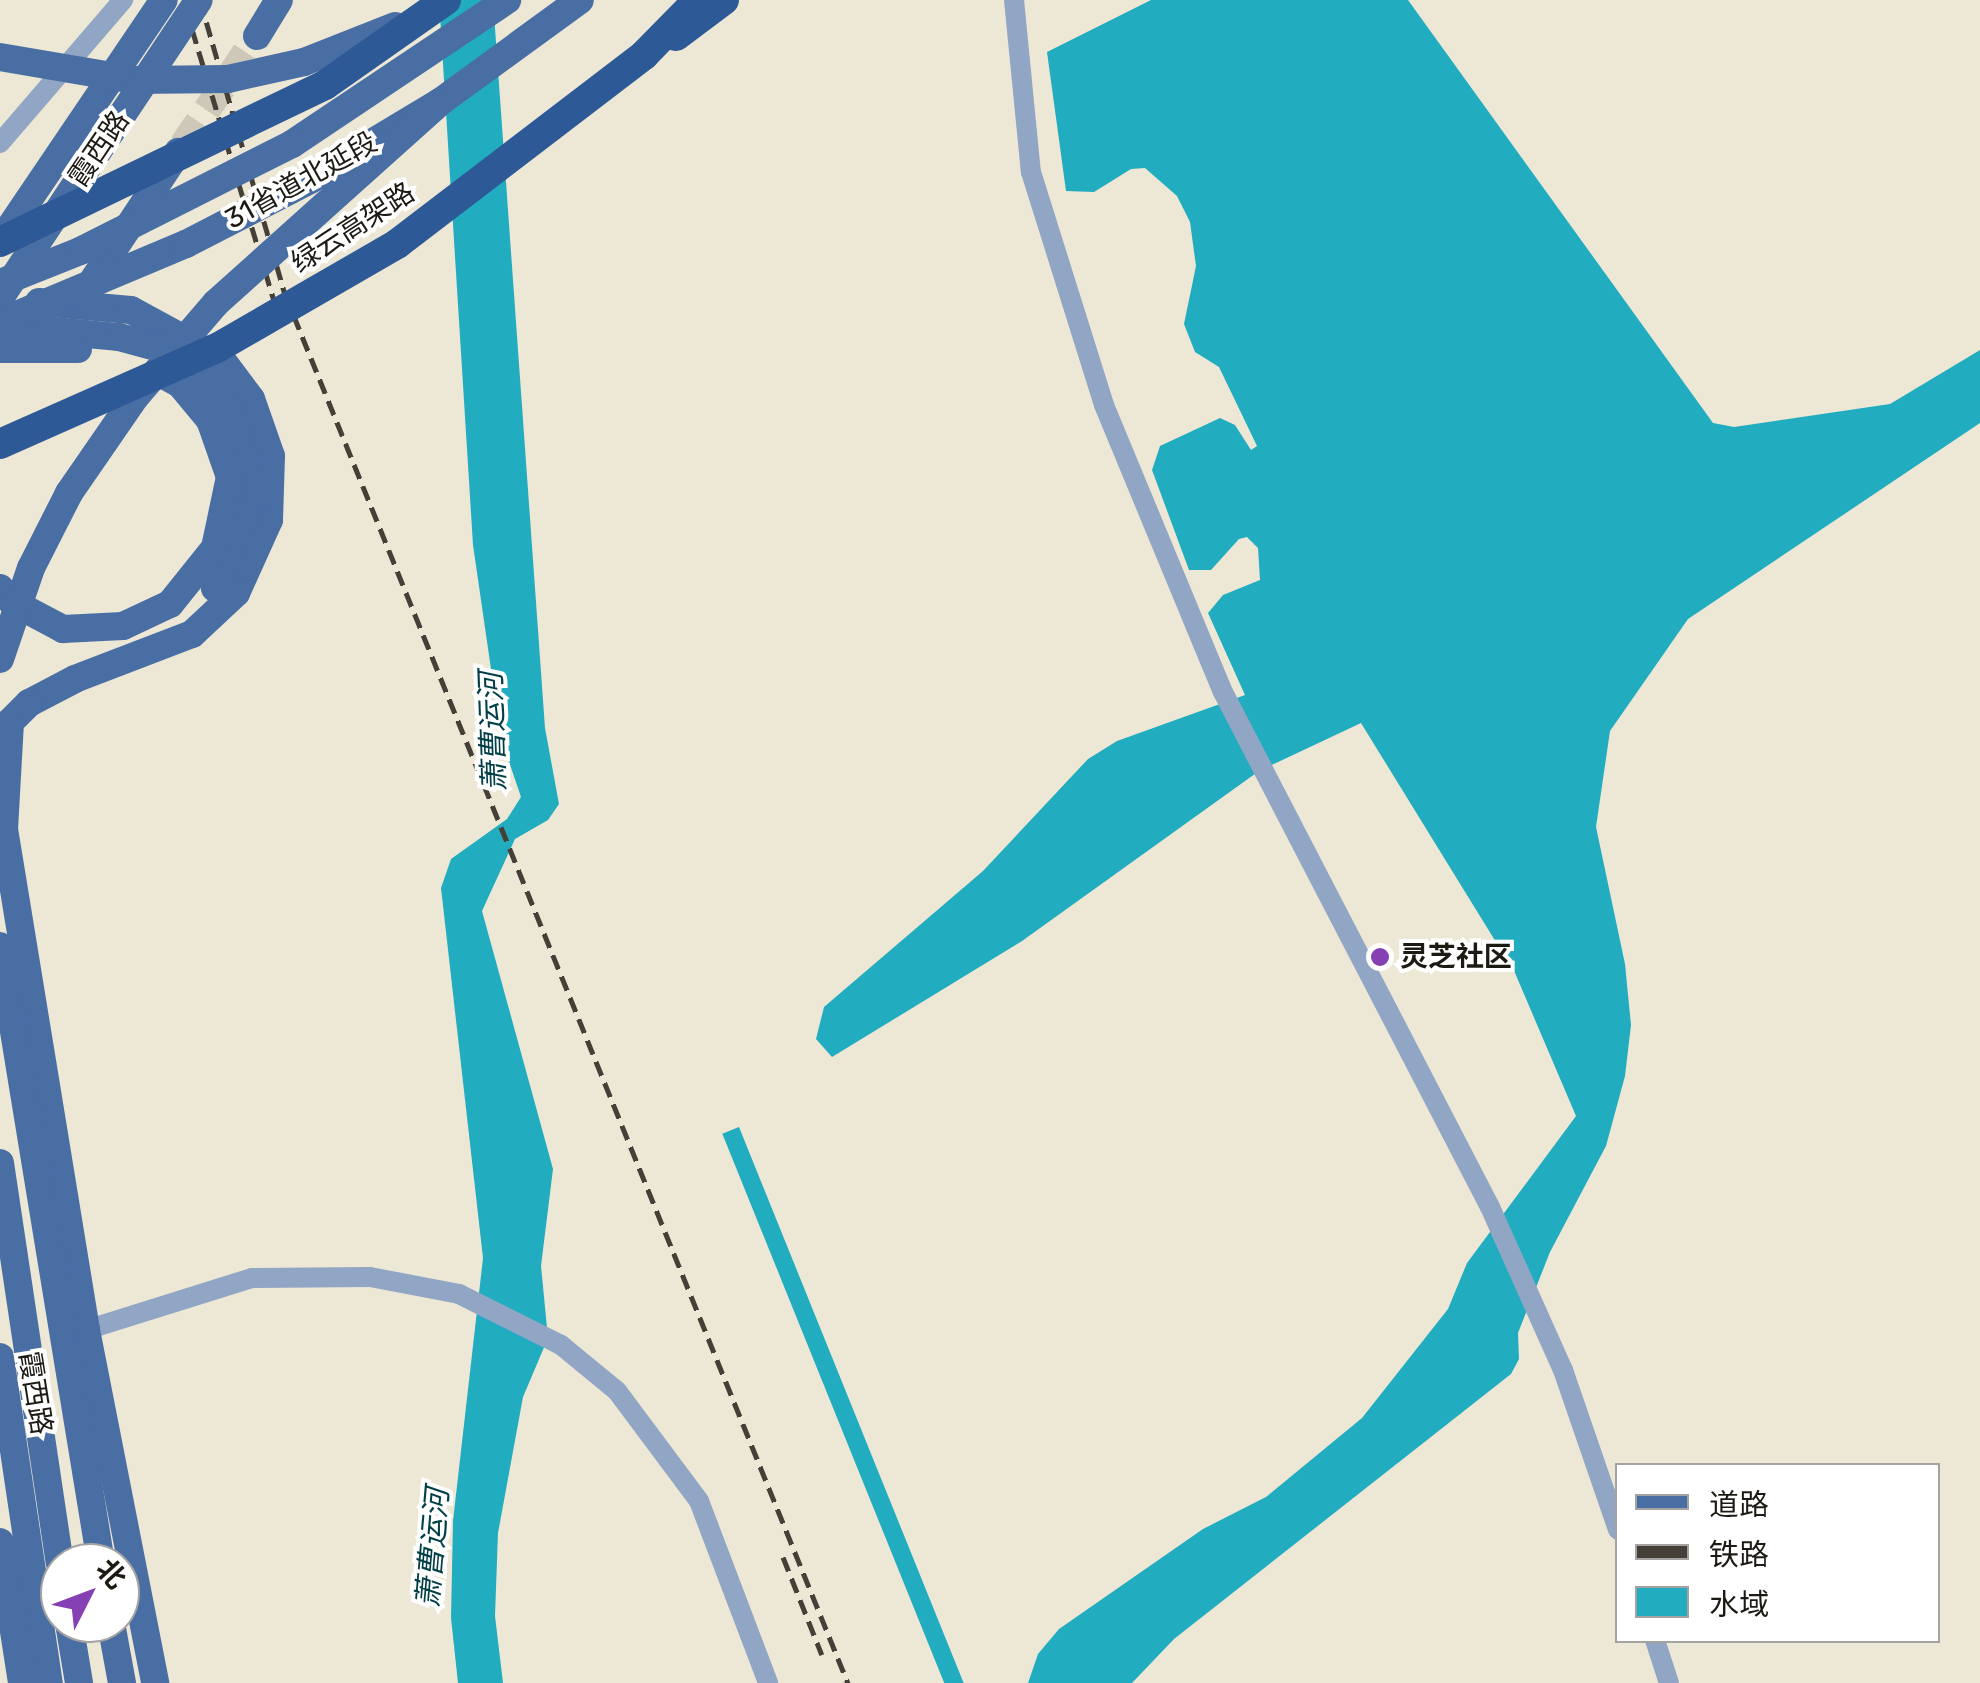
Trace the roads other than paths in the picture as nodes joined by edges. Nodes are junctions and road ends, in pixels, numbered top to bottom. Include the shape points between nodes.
1 (123, 0) edge
2 (200, 0) edge
3 (279, 0) edge
4 (434, 0) edge
5 (446, 0) edge
6 (507, 0) edge
7 (580, 0) edge
8 (698, 0) edge
9 (724, 0) edge
10 (1014, 0) edge
11 (159, 6) edge
12 (257, 36) tunnel mouth
13 (0, 57) edge
14 (440, 102) junction
15 (0, 144) edge
16 (184, 145) tunnel mouth
17 (0, 210) edge
18 (0, 242) edge
19 (397, 244) junction
20 (0, 283) edge
21 (0, 299) edge
22 (77, 305) junction
23 (0, 324) edge
24 (0, 348) edge
25 (0, 444) edge
26 (0, 588) edge
27 (0, 660) edge
28 (0, 715) edge
29 (0, 946) edge
30 (0, 1163) edge
31 (86, 1330) junction
32 (0, 1357) edge
33 (1615, 1522) edge
34 (0, 1542) edge
35 (57, 1543) edge
36 (98, 1543) edge
37 (73, 1643) edge
38 (115, 1643) edge
39 (1656, 1643) edge
40 (22, 1683) edge
41 (50, 1683) edge
42 (79, 1683) edge
43 (122, 1683) edge
44 (154, 1683) edge
45 (768, 1683) edge
46 (1670, 1683) edge

1 - 15 street
2 - 21 main road, 霞西路, bridge
3 - 12 main road
4 - 13 main road, bridge via 384,33 228,80 134,80
5 - 18 highway, bridge via 324,85
6 - 20 main road, bridge via 292,144 80,251
7 - 14 main road, 31省道北延段
8 - 19 highway, 绿云高架路, bridge via 644,55
9 - 19 highway, bridge
10 - 33 street via 1031,172 1104,405 1223,692 1490,1207 1538,1313
11 - 17 main road via 79,90
11 - 18 main road, 霞西路, bridge
14 - 23 main road, 31省道北延段, bridge via 186,244
14 - 27 main road, bridge via 216,303 136,396 69,493 31,568
16 - 22 main road
19 - 25 highway, 绿云高架路, bridge via 217,348
21 - 22 main road
22 - 31 main road via 131,310 221,359 251,399 270,456 268,520 236,592 192,634 29,702 10,722 4,829
23 - 28 main road via 160,348 228,410 246,460 245,514 224,578 184,623 151,644 68,667 20,690
24 - 26 main road via 95,350 141,362 180,384 210,420 230,477 215,548 170,604 123,626 63,629 12,602
29 - 36 main road
30 - 35 main road, 霞西路
31 - 44 main road
31 - 45 street via 252,1278 370,1277 458,1294 561,1345 617,1392 699,1501
32 - 41 main road, 霞西路
34 - 40 main road
37 - 42 main road
38 - 43 main road
39 - 46 street

